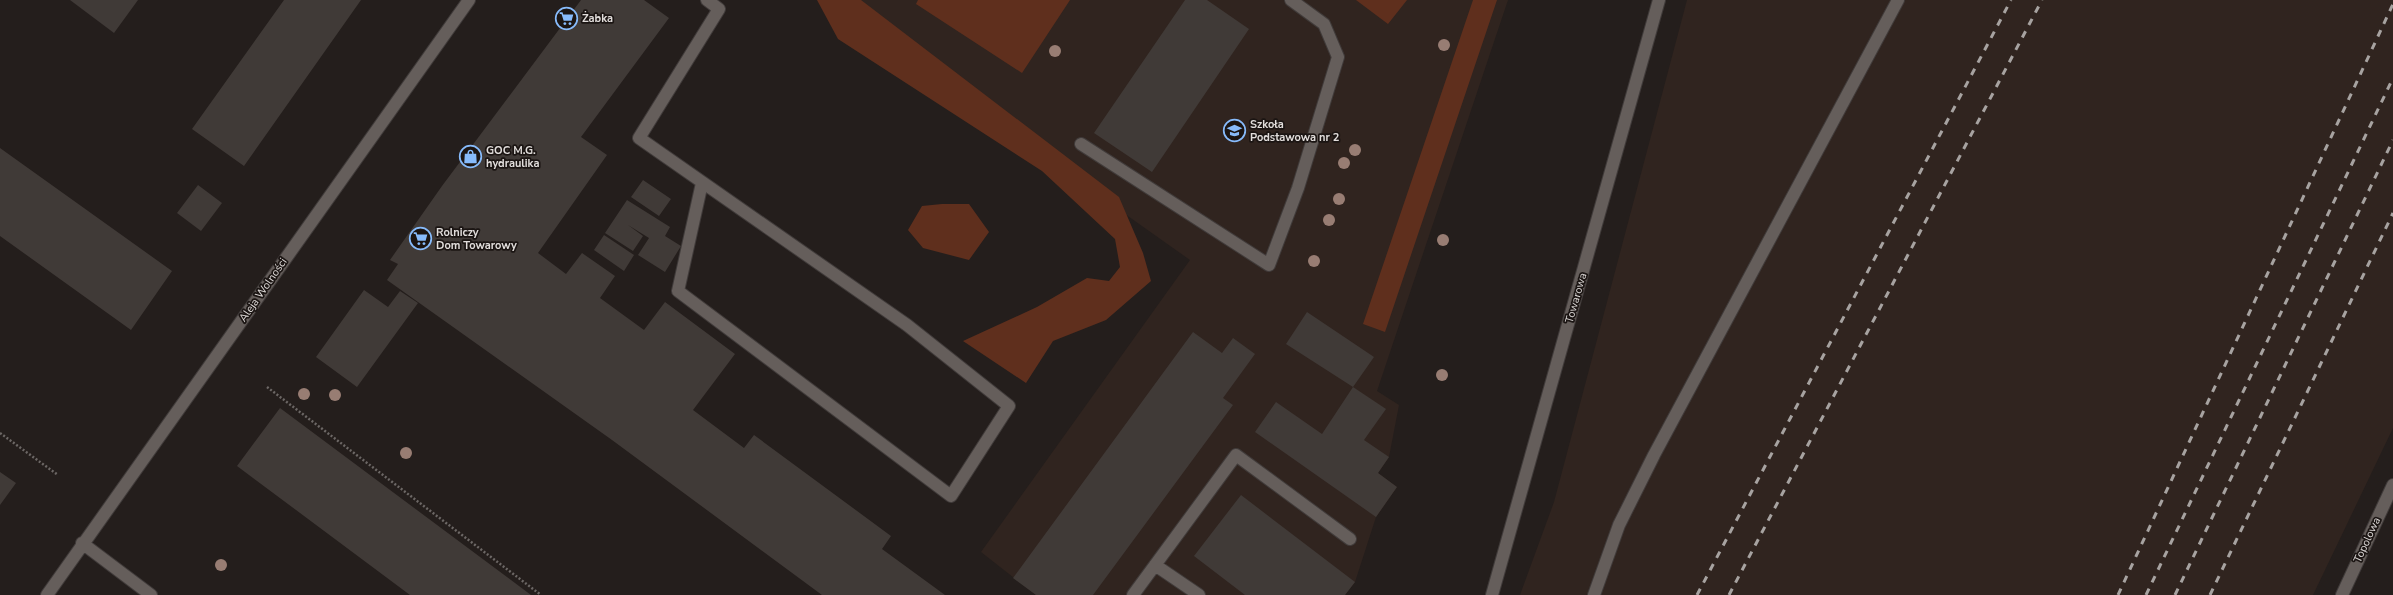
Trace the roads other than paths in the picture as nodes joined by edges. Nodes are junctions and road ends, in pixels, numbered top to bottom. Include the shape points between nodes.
1 (469, 0) edge
2 (707, 0) edge
3 (1291, 0) edge
4 (1659, 0) edge
5 (1898, 0) edge
6 (1081, 144) dead end
7 (702, 183) junction
8 (2393, 485) edge
9 (1350, 539) dead end
10 (82, 544) junction
11 (1155, 565) junction
12 (56, 580) junction
13 (41, 595) edge
14 (47, 595) edge
15 (151, 595) edge
16 (1133, 595) edge
17 (1199, 595) edge
18 (1492, 595) edge
19 (1594, 595) edge
20 (2342, 595) edge

1 - 10 street, Aleja Wolności
2 - 7 street via 719,9 638,138
3 - 6 street via 1324,24 1338,57 1298,188 1269,265
4 - 18 street, Towarowa
5 - 19 street via 1654,455 1619,525
7 - 7 street via 678,291 951,496 1009,406 907,325
8 - 20 street, Topolowa
9 - 11 street via 1236,456
10 - 12 street, Aleja Wolności
10 - 15 street
11 - 16 street
11 - 17 street
12 - 13 street, Aleja Wolności
12 - 14 street, Aleja Wolności

